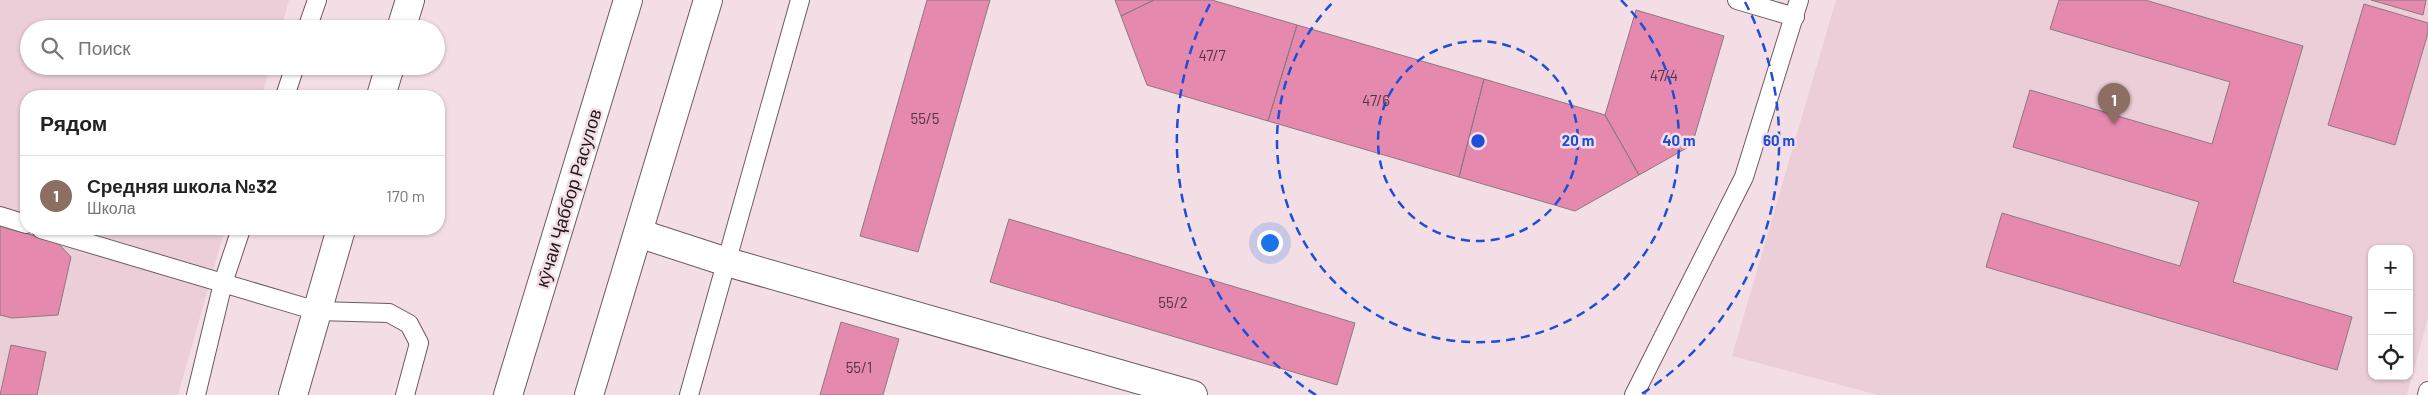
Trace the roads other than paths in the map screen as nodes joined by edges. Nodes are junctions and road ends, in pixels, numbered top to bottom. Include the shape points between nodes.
1 (317, 0) edge
2 (410, 0) edge
3 (628, 0) edge
4 (708, 0) edge
5 (800, 0) edge
6 (1737, 0) edge
7 (1797, 8) edge
8 (310, 20) edge
9 (404, 20) edge
10 (292, 75) edge
11 (387, 75) edge
12 (287, 90) edge
13 (383, 90) edge
14 (0, 216) edge
15 (20, 222) edge
16 (638, 233) junction
17 (61, 235) edge
18 (239, 235) edge
19 (339, 235) edge
20 (727, 262) junction
21 (223, 283) junction
22 (317, 311) junction
23 (2428, 391) edge
24 (196, 395) edge
25 (293, 395) edge
26 (405, 395) edge
27 (508, 395) edge
28 (589, 395) edge
29 (689, 395) edge
30 (1193, 395) edge
31 (1634, 395) edge
32 (2427, 395) edge

1 - 8 lane
2 - 9 street
3 - 27 street, кӯчаи Ҷаббор Расулов
4 - 16 street
5 - 20 lane
6 - 7 lane
7 - 31 lane via 1744,177
10 - 12 lane
11 - 13 street
14 - 15 lane
16 - 20 street
16 - 28 street
17 - 21 lane
18 - 21 lane
19 - 22 street
20 - 29 lane
20 - 30 street
21 - 22 lane
21 - 24 lane
22 - 25 street
22 - 26 lane via 389,313 409,324 419,343
23 - 32 lane

